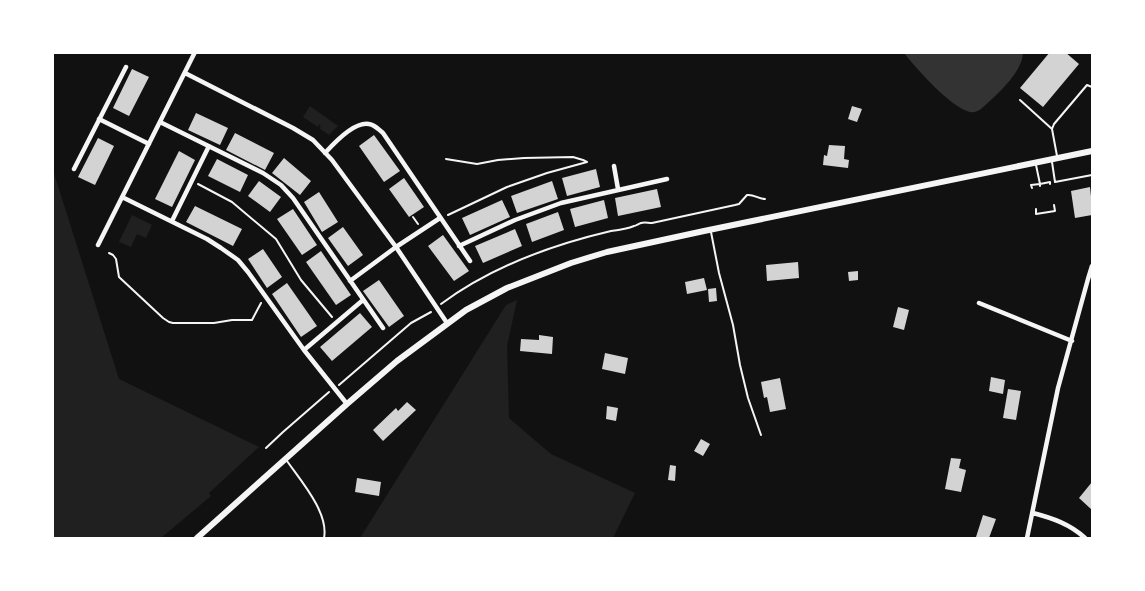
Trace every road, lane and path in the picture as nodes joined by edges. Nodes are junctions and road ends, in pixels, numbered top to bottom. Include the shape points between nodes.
1 (195, 52) edge
2 (126, 67) dead end
3 (185, 72) junction
4 (1092, 88) edge
5 (1020, 100) dead end
6 (100, 119) junction
7 (160, 122) junction
8 (1052, 129) junction
9 (149, 144) junction
10 (209, 146) junction
11 (1092, 151) edge
12 (325, 153) junction
13 (446, 158) dead end
14 (1055, 159) junction
15 (1035, 163) junction
16 (614, 166) dead end
17 (74, 169) dead end
18 (1092, 175) edge
19 (667, 179) dead end
20 (1055, 182) junction
21 (197, 183) dead end
22 (1040, 185) junction
23 (1032, 188) dead end
24 (618, 189) junction
25 (122, 197) junction
26 (764, 200) dead end
27 (1054, 205) dead end
28 (1044, 207) dead end
29 (1036, 209) dead end
30 (1045, 212) junction
31 (448, 215) dead end
32 (440, 218) junction
33 (172, 222) junction
34 (710, 230) junction
35 (98, 245) dead end
36 (459, 246) junction
37 (396, 247) junction
38 (109, 253) dead end
39 (470, 261) dead end
40 (1092, 266) edge
41 (350, 280) junction
42 (363, 300) junction
43 (978, 303) dead end
44 (261, 304) dead end
45 (442, 304) dead end
46 (430, 313) dead end
47 (334, 319) dead end
48 (447, 323) junction
49 (383, 328) dead end
50 (1072, 340) junction
51 (304, 350) junction
52 (334, 389) junction
53 (347, 404) junction
54 (761, 435) dead end
55 (266, 448) dead end
56 (285, 460) junction
57 (1033, 512) junction
58 (197, 538) edge
59 (324, 538) edge
60 (1028, 538) edge
61 (1085, 538) edge

1 - 3 street
2 - 6 street
3 - 7 street
3 - 12 street via 293,128 313,140
4 - 8 lane via 1087,85
5 - 8 lane
6 - 9 street
6 - 17 street
7 - 9 street
7 - 10 street
8 - 14 lane
9 - 25 street
10 - 33 street
10 - 41 street via 281,185
11 - 14 main road
12 - 32 street via 360,124 375,126
12 - 37 street
13 - 31 path via 477,164 564,157 587,162 507,187
14 - 15 main road
14 - 20 lane
15 - 22 lane
15 - 34 main road
16 - 24 street
18 - 20 lane
19 - 24 street
20 - 22 lane
21 - 47 path via 232,202 276,239 301,280
22 - 23 lane
24 - 36 street via 524,216
25 - 33 street
25 - 35 street
26 - 45 path via 747,195 739,204 641,223 532,254 483,278
27 - 30 lane via 1055,211
28 - 30 lane
29 - 30 lane via 1036,214
32 - 36 street
32 - 37 street
33 - 51 street via 207,239 238,260
34 - 48 main road via 571,263 507,288
34 - 54 lane via 748,398
36 - 39 street
37 - 41 street
37 - 48 street
38 - 44 path via 116,258 119,277 169,322 207,324 252,320
40 - 50 street
41 - 42 street
42 - 49 street
42 - 51 street
43 - 50 street
46 - 52 path via 411,323
48 - 53 main road
50 - 57 street via 1058,388
51 - 52 street
52 - 53 street
52 - 55 path
53 - 56 main road
56 - 58 main road
56 - 59 lane via 311,493 323,522
57 - 60 street
57 - 61 street via 1078,531

